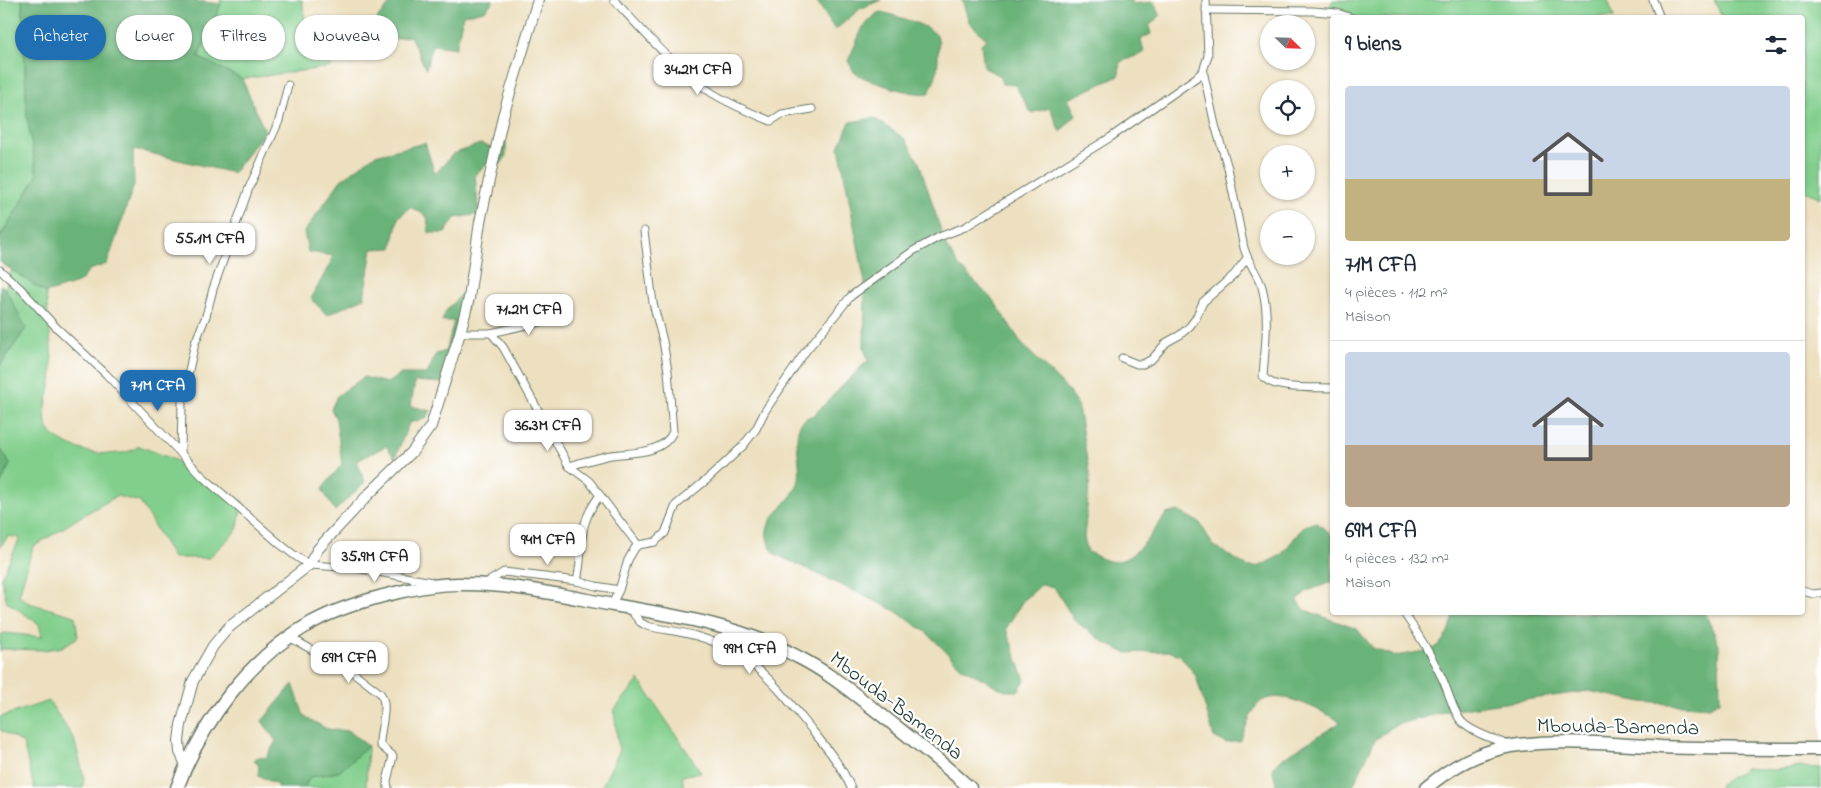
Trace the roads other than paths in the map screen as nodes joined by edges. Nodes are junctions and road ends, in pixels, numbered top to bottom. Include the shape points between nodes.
1 (538, 0) edge
2 (614, 0) edge
3 (1206, 0) edge
4 (1653, 0) edge
5 (1206, 10) junction
6 (1343, 15) edge
7 (1659, 15) edge
8 (1202, 71) junction
9 (288, 85) dead end
10 (812, 109) dead end
11 (644, 231) dead end
12 (1247, 258) junction
13 (0, 270) edge
14 (562, 316) dead end
15 (460, 333) junction
16 (491, 333) junction
17 (1122, 358) dead end
18 (1330, 388) edge
19 (181, 454) junction
20 (569, 466) junction
21 (600, 495) junction
22 (638, 545) junction
23 (309, 565) junction
24 (577, 581) junction
25 (443, 584) junction
26 (484, 585) junction
27 (619, 590) junction
28 (1805, 592) edge
29 (1821, 593) edge
30 (612, 604) junction
31 (628, 607) junction
32 (1404, 615) edge
33 (289, 637) junction
34 (1512, 746) junction
35 (1821, 750) edge
36 (186, 765) junction
37 (177, 788) edge
38 (388, 788) edge
39 (851, 788) edge
40 (970, 788) edge
41 (1426, 788) edge

1 - 15 street via 503,116
2 - 10 street via 694,80 713,94 771,121 782,114
3 - 5 street
4 - 7 street
5 - 6 street via 1313,11
5 - 8 street via 1208,56
8 - 12 street via 1228,168
8 - 22 street via 1111,138 965,227 913,251 851,296 805,352 743,446 676,505 665,533 655,542
9 - 19 street via 279,121 249,188 195,343 182,402
11 - 20 street via 653,304 668,371 673,432 671,437 653,449
12 - 17 street via 1234,275 1203,302 1190,326 1167,342 1152,358 1143,364
12 - 18 street via 1262,287 1267,318 1264,379 1299,389
13 - 19 street via 106,374
14 - 16 street
15 - 16 street
15 - 23 street via 435,414 423,438 318,549
16 - 20 street via 503,347
19 - 23 street via 230,501
20 - 21 street via 589,481
21 - 22 street
21 - 24 street via 583,525
22 - 27 street via 628,560
23 - 25 street via 357,568
23 - 36 street via 228,628 202,664 193,681 181,725 180,752
24 - 26 street via 504,572
24 - 27 street
25 - 26 highway, Mbouda-Bamenda
25 - 33 highway, Mbouda-Bamenda via 381,596 335,611
26 - 30 highway, Mbouda-Bamenda via 535,590
27 - 30 street
28 - 29 street
30 - 31 highway, Mbouda-Bamenda
31 - 39 street via 647,626 714,642 753,663 776,684 825,746
31 - 40 highway, Mbouda-Bamenda via 725,627 798,657 837,680
32 - 34 street via 1420,636 1463,723
33 - 36 highway, Mbouda-Bamenda via 268,654 227,698 212,717
33 - 38 street via 354,673 384,697 380,745 393,756
34 - 35 highway, Mbouda-Bamenda via 1567,743
34 - 41 highway, Mbouda-Bamenda via 1492,750 1454,767
36 - 37 highway, Mbouda-Bamenda

